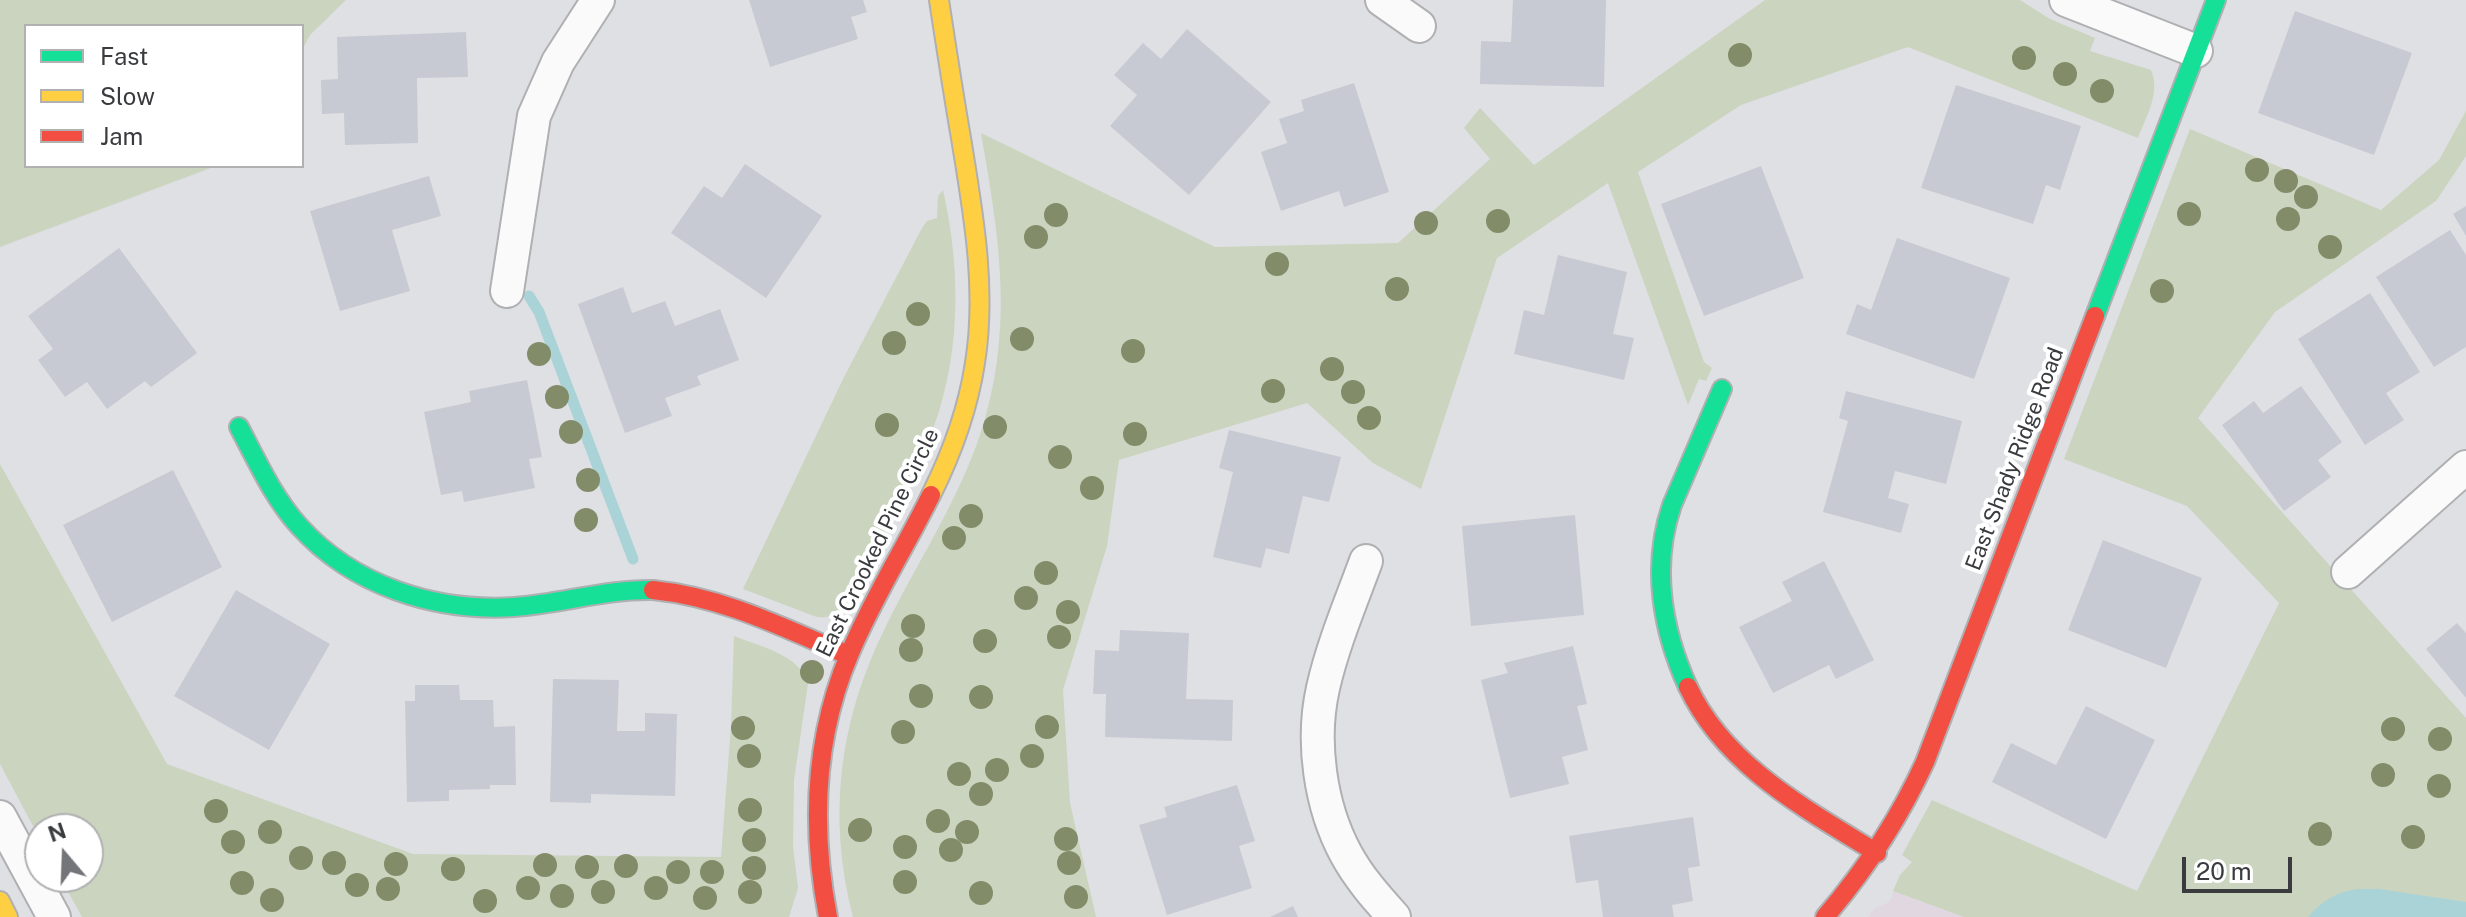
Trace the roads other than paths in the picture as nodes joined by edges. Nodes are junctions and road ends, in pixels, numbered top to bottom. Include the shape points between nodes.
1 (598, 0) edge
2 (939, 0) edge
3 (1382, 0) edge
4 (2066, 0) edge
5 (2216, 0) edge
6 (1419, 26) dead end
7 (2196, 51) junction
8 (507, 291) dead end
9 (1722, 389) dead end
10 (239, 427) dead end
11 (2466, 467) edge
12 (1366, 561) dead end
13 (2348, 572) dead end
14 (848, 655) junction
15 (0, 817) edge
16 (1877, 853) junction
17 (0, 901) edge
18 (8, 917) edge
19 (54, 917) edge
20 (828, 917) edge
21 (1394, 917) edge
22 (1825, 917) edge

1 - 8 street via 558,62 534,116
2 - 14 main road, East Crooked Pine Circle via 976,231 981,304 977,359 947,462
3 - 6 street
4 - 7 street
5 - 7 main road, East Shady Ridge Road
7 - 16 main road, East Shady Ridge Road via 1929,752
9 - 16 main road via 1670,510 1662,544 1661,598 1674,656 1704,716 1741,759
10 - 14 main road via 302,529 359,573 402,593 489,609 630,590 668,591 722,604
11 - 13 street
12 - 21 street via 1322,689 1319,762 1341,843
14 - 20 main road, East Crooked Pine Circle via 828,720 818,799 818,856
15 - 19 street
16 - 22 main road, East Shady Ridge Road
17 - 18 main road

